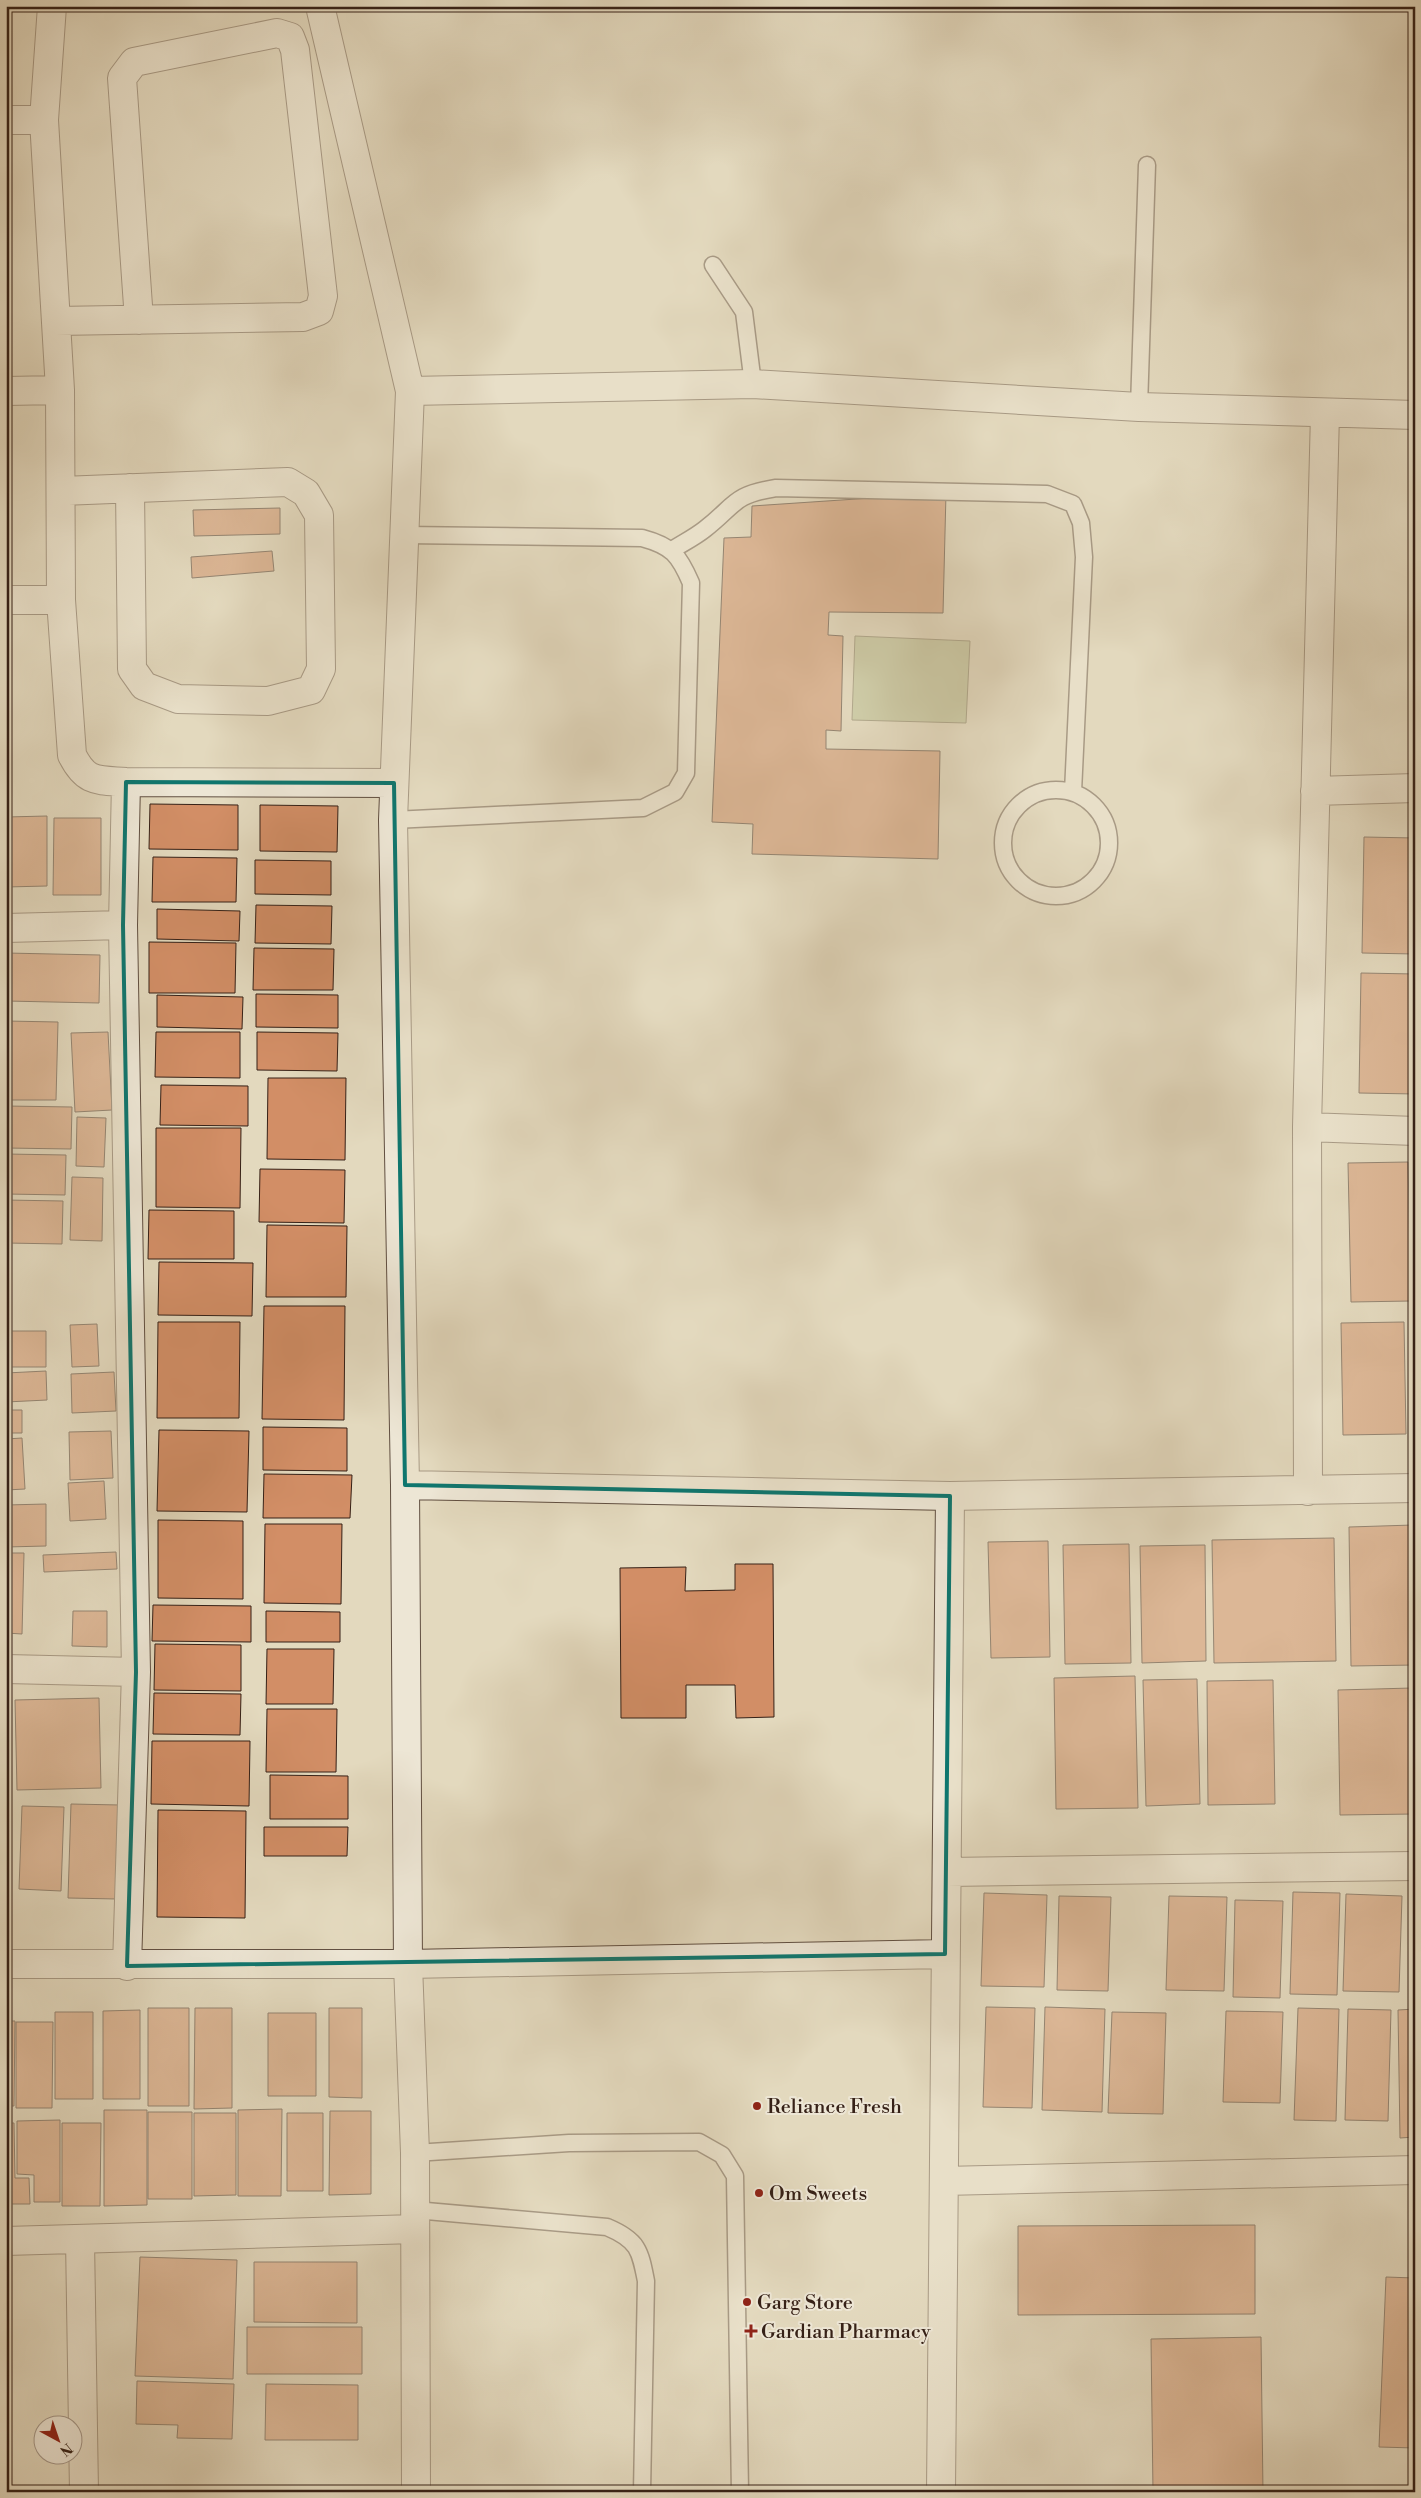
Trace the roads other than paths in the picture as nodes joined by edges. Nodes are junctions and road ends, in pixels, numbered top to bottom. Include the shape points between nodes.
1 (52, 6) edge
2 (320, 6) edge
3 (6, 120) edge
4 (44, 120) junction
5 (1147, 165) dead end
6 (712, 265) dead end
7 (139, 320) junction
8 (56, 321) junction
9 (753, 384) junction
10 (60, 390) junction
11 (6, 391) edge
12 (410, 391) junction
13 (1139, 407) junction
14 (1325, 414) junction
15 (1415, 415) edge
16 (130, 488) junction
17 (62, 491) junction
18 (404, 535) junction
19 (672, 550) junction
20 (6, 600) edge
21 (61, 600) junction
22 (126, 782) junction
23 (394, 784) junction
24 (1415, 788) edge
25 (1315, 791) junction
26 (1073, 792) junction
27 (393, 820) junction
28 (123, 925) junction
29 (6, 928) edge
30 (1307, 1127) junction
31 (1415, 1131) edge
32 (405, 1485) junction
33 (1415, 1488) edge
34 (1308, 1491) junction
35 (950, 1496) junction
36 (6, 1668) edge
37 (136, 1672) junction
38 (1415, 1866) edge
39 (947, 1872) junction
40 (945, 1954) junction
41 (6, 1964) edge
42 (408, 1964) junction
43 (127, 1966) junction
44 (415, 2153) junction
45 (1415, 2170) edge
46 (944, 2181) junction
47 (415, 2220) junction
48 (80, 2239) junction
49 (6, 2241) edge
50 (84, 2492) edge
51 (416, 2492) edge
52 (642, 2492) edge
53 (740, 2492) edge
54 (942, 2492) edge

1 - 4 street
2 - 12 street
3 - 4 street
4 - 8 street
5 - 13 lane
6 - 9 lane via 744,312
7 - 7 street via 303,317 319,311 323,296 295,50 290,37 277,33 134,62 122,78
7 - 8 street
8 - 10 street
9 - 12 street
9 - 13 street
10 - 11 street
10 - 17 street
12 - 18 street
13 - 14 street
14 - 15 street
14 - 25 street
16 - 16 street via 288,482 306,493 319,516 321,669 311,690 268,701 188,700 144,686 132,669
16 - 17 street
17 - 21 street
18 - 19 lane via 642,538 662,543
18 - 23 street
19 - 26 lane via 705,529 734,501 751,492 776,488 1047,494 1073,504 1081,523 1084,557
19 - 27 lane via 683,564 691,583 686,773 675,792 643,808
20 - 21 street
21 - 22 street via 72,755 80,772 92,780
22 - 23 street
22 - 28 street
23 - 27 street
24 - 25 street
25 - 30 street
26 - 26 lane via 1094,804 1106,822 1111,842 1106,863 1095,881 1077,892 1057,897 1036,893 1018,882 1007,864 1002,843 1006,823 1018,805 1036,793 1056,789
27 - 32 street
28 - 29 street
28 - 37 street
30 - 31 street
30 - 34 street
32 - 35 street
32 - 42 street
33 - 34 street
34 - 35 street
35 - 39 street
36 - 37 street
37 - 43 street
38 - 39 street
39 - 40 street
40 - 42 street
40 - 46 street
41 - 43 street
42 - 43 street
42 - 44 street
44 - 47 street
44 - 53 lane via 569,2143 699,2142 722,2156 735,2176
45 - 46 street
46 - 54 street
47 - 48 street
47 - 51 street
47 - 52 lane via 607,2227 626,2235 640,2253 646,2281
48 - 49 street
48 - 50 street

